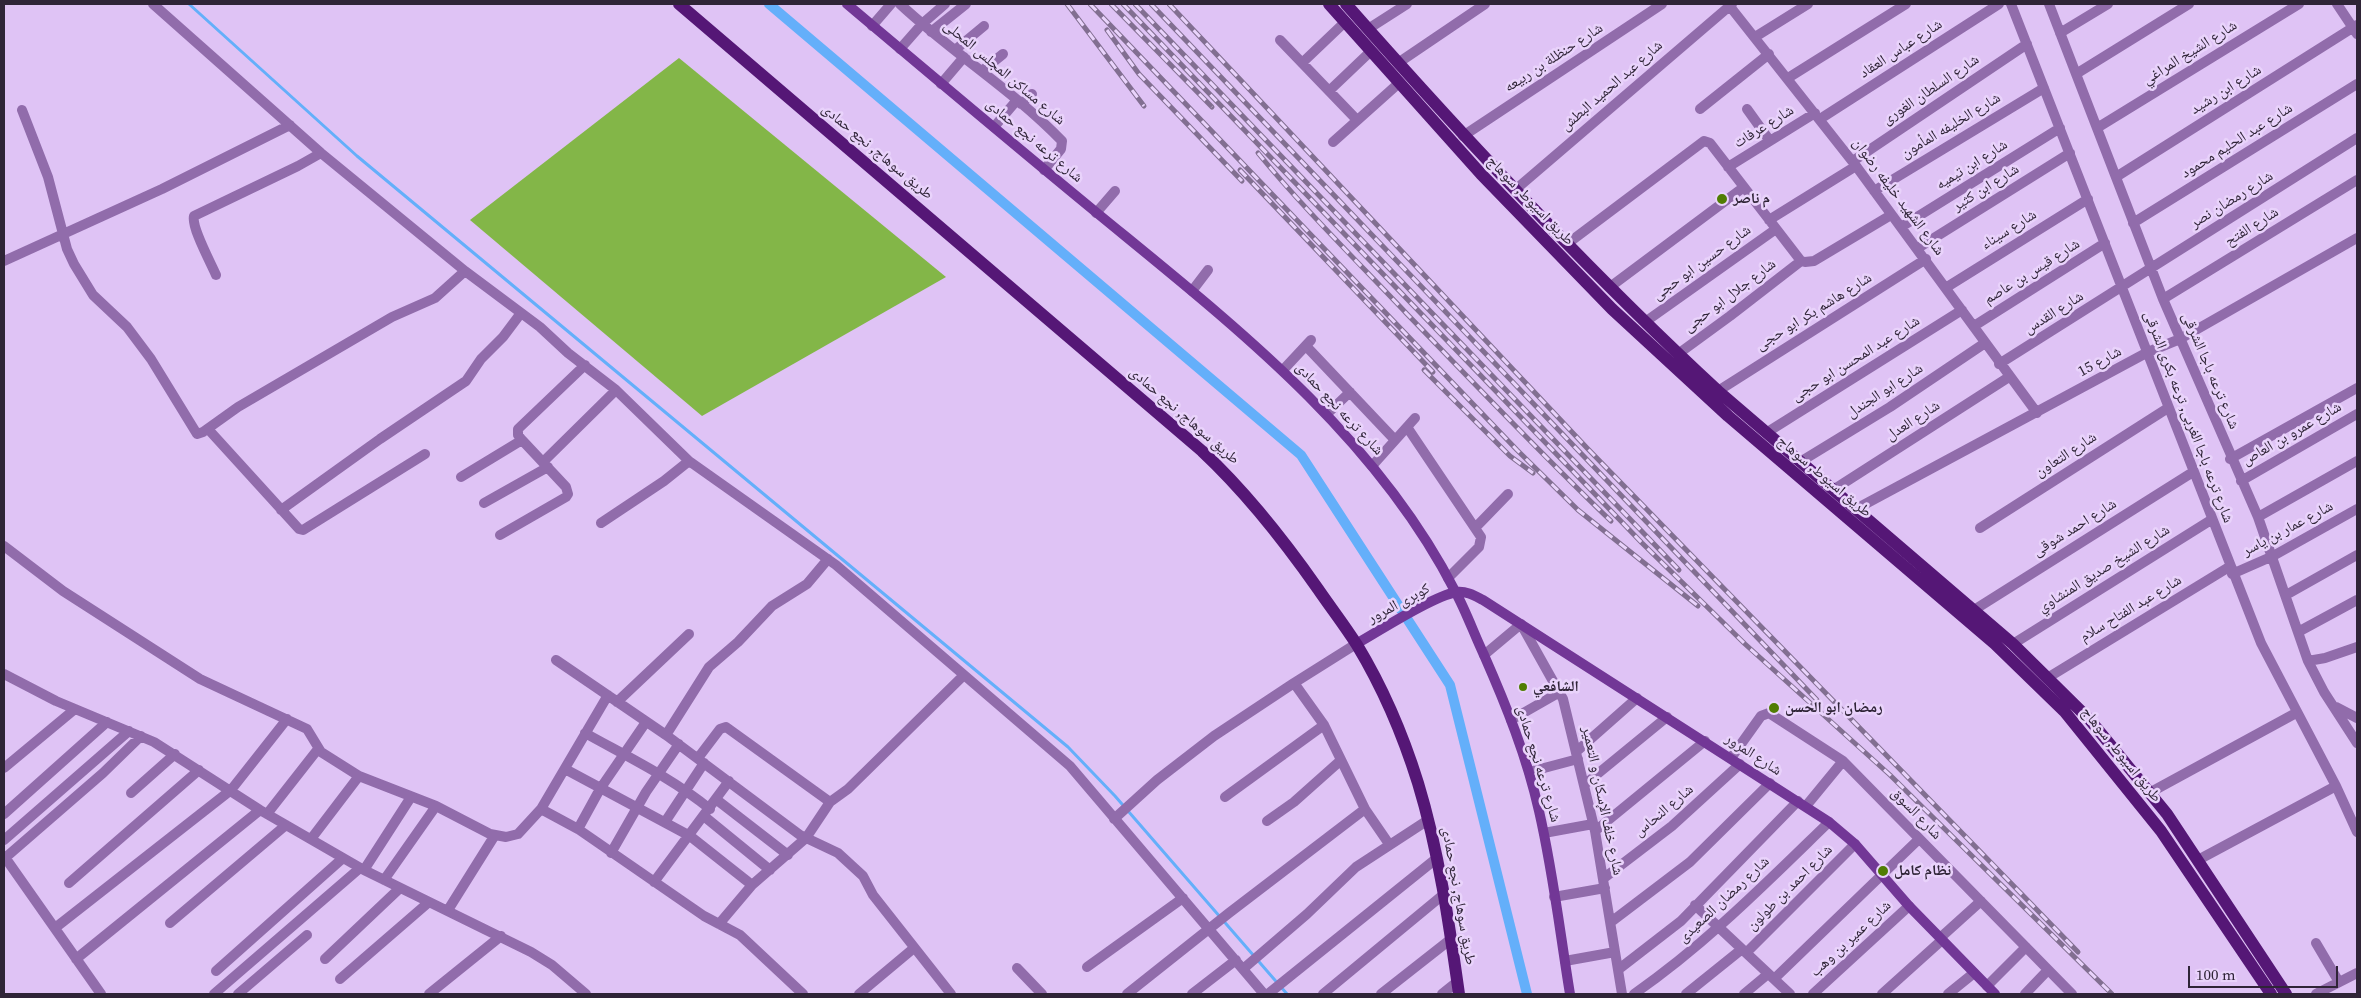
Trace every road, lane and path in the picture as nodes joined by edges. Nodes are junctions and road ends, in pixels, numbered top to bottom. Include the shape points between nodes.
1 (154, 4) edge
2 (679, 4) edge
3 (847, 4) edge
4 (891, 4) edge
5 (900, 4) edge
6 (945, 4) edge
7 (966, 4) edge
8 (1329, 4) edge
9 (1346, 4) edge
10 (1407, 4) edge
11 (1485, 4) edge
12 (1662, 4) edge
13 (1730, 4) edge
14 (1808, 4) edge
15 (1906, 4) edge
16 (1999, 4) edge
17 (2011, 4) edge
18 (2108, 4) edge
19 (2189, 4) edge
20 (2298, 4) edge
21 (2337, 4) edge
22 (2052, 5) edge
23 (1345, 22) junction
24 (922, 24) junction
25 (872, 26) junction
26 (984, 26) dead end
27 (1368, 29) junction
28 (2356, 29) edge
29 (931, 32) junction
30 (2060, 33) junction
31 (1755, 37) junction
32 (1280, 40) dead end
33 (2027, 44) junction
34 (900, 49) junction
35 (955, 50) junction
36 (1371, 51) junction
37 (1003, 54) dead end
38 (1769, 54) junction
39 (964, 57) junction
40 (1302, 63) junction
41 (1398, 63) junction
42 (982, 71) junction
43 (2076, 74) junction
44 (1788, 78) junction
45 (1399, 83) junction
46 (941, 84) junction
47 (2357, 84) edge
48 (2044, 88) junction
49 (1329, 91) junction
50 (1032, 94) dead end
51 (1019, 102) junction
52 (1700, 109) dead end
53 (1747, 109) dead end
54 (22, 110) dead end
55 (1817, 116) junction
56 (1357, 120) junction
57 (290, 125) junction
58 (994, 127) junction
59 (2060, 128) junction
60 (2097, 128) junction
61 (1463, 136) junction
62 (2357, 138) edge
63 (1770, 141) junction
64 (1333, 142) dead end
65 (321, 153) junction
66 (2070, 153) junction
67 (1854, 164) junction
68 (1728, 167) junction
69 (1044, 170) junction
70 (2116, 177) junction
71 (2357, 180) edge
72 (1744, 187) junction
73 (1515, 190) junction
74 (1114, 191) dead end
75 (1874, 191) junction
76 (2088, 199) junction
77 (1096, 213) junction
78 (1891, 215) junction
79 (1769, 220) junction
80 (2134, 223) junction
81 (1901, 227) junction
82 (1776, 229) junction
83 (63, 234) junction
84 (2357, 238) edge
85 (2105, 243) junction
86 (1567, 244) junction
87 (1918, 248) junction
88 (1926, 259) junction
89 (4, 261) edge
90 (1800, 261) junction
91 (2151, 268) junction
92 (1208, 270) dead end
93 (465, 271) junction
94 (216, 275) dead end
95 (2122, 286) junction
96 (1610, 287) junction
97 (1947, 287) junction
98 (1192, 290) junction
99 (2163, 299) junction
100 (1623, 300) junction
101 (1612, 310) junction
102 (1962, 310) junction
103 (521, 313) junction
104 (1645, 322) junction
105 (1974, 326) junction
106 (2180, 340) junction
107 (1985, 343) junction
108 (2148, 352) junction
109 (1678, 354) junction
110 (2000, 364) junction
111 (585, 365) junction
112 (1283, 370) junction
113 (2009, 377) junction
114 (2357, 388) edge
115 (616, 390) junction
116 (1718, 391) junction
117 (1350, 392) junction
118 (2168, 408) junction
119 (2037, 413) junction
120 (1327, 414) junction
121 (2357, 414) edge
122 (1415, 418) dead end
123 (1407, 427) junction
124 (208, 429) junction
125 (1766, 433) junction
126 (522, 440) junction
127 (1396, 440) junction
128 (426, 454) dead end
129 (2230, 459) junction
130 (689, 461) junction
131 (2357, 461) edge
132 (1800, 462) junction
133 (545, 465) junction
134 (1372, 466) junction
135 (2193, 472) junction
136 (461, 477) dead end
137 (2241, 481) junction
138 (1833, 490) junction
139 (1508, 494) dead end
140 (484, 503) dead end
141 (2357, 509) edge
142 (281, 510) junction
143 (1856, 510) junction
144 (2258, 517) junction
145 (2211, 520) junction
146 (601, 523) dead end
147 (1475, 528) junction
148 (1980, 528) dead end
149 (500, 535) dead end
150 (5, 548) edge
151 (2357, 555) edge
152 (2273, 556) junction
153 (828, 559) junction
154 (2231, 570) junction
155 (1448, 578) junction
156 (1930, 580) junction
157 (1456, 592) junction
158 (2286, 595) junction
159 (2357, 600) edge
160 (1974, 610) junction
161 (1521, 624) junction
162 (2298, 632) junction
163 (689, 634) dead end
164 (1356, 644) junction
165 (2013, 644) junction
166 (2357, 647) edge
167 (1484, 655) junction
168 (556, 660) dead end
169 (2308, 661) junction
170 (4, 674) edge
171 (964, 675) junction
172 (2049, 677) junction
173 (1294, 683) junction
174 (1560, 692) junction
175 (608, 695) junction
176 (1637, 698) junction
177 (617, 702) junction
178 (2334, 706) junction
179 (75, 709) junction
180 (2296, 714) junction
181 (1667, 717) junction
182 (2357, 718) edge
183 (288, 719) junction
184 (1511, 720) junction
185 (107, 722) junction
186 (646, 722) junction
187 (1324, 725) junction
188 (129, 730) junction
189 (585, 733) junction
190 (666, 735) junction
191 (141, 736) junction
192 (1704, 741) junction
193 (2357, 743) edge
194 (678, 744) junction
195 (318, 749) junction
196 (2117, 751) junction
197 (175, 754) junction
198 (624, 755) junction
199 (1577, 755) junction
200 (701, 760) junction
201 (1340, 761) junction
202 (1736, 761) junction
203 (1843, 761) junction
204 (2106, 761) junction
205 (4, 768) edge
206 (565, 769) junction
207 (199, 770) junction
208 (1529, 772) junction
209 (660, 773) junction
210 (359, 776) junction
211 (2139, 778) junction
212 (730, 781) junction
213 (1770, 783) junction
214 (1584, 785) junction
215 (2336, 786) junction
216 (2128, 788) junction
217 (600, 789) junction
218 (686, 789) junction
219 (231, 790) junction
220 (131, 792) dead end
221 (2151, 792) junction
222 (411, 797) junction
223 (1224, 797) dead end
224 (717, 800) junction
225 (830, 802) junction
226 (1802, 804) junction
227 (436, 806) junction
228 (639, 807) junction
229 (540, 809) junction
230 (1365, 809) junction
231 (264, 812) junction
232 (708, 813) junction
233 (4, 814) edge
234 (1114, 819) junction
235 (1428, 820) junction
236 (1267, 821) dead end
237 (665, 822) junction
238 (1829, 822) junction
239 (286, 825) junction
240 (1594, 828) junction
241 (578, 829) junction
242 (2357, 832) edge
243 (1544, 833) junction
244 (495, 835) junction
245 (690, 836) junction
246 (806, 838) junction
247 (311, 839) junction
248 (1919, 839) junction
249 (4, 840) edge
250 (1389, 844) junction
251 (1855, 844) junction
252 (611, 853) junction
253 (788, 855) junction
254 (4, 857) edge
255 (343, 858) junction
256 (1438, 858) junction
257 (2198, 860) junction
258 (362, 869) junction
259 (770, 870) junction
260 (1882, 874) junction
261 (384, 880) junction
262 (654, 882) junction
263 (69, 883) dead end
264 (1604, 883) junction
265 (752, 886) junction
266 (400, 888) junction
267 (1444, 894) junction
268 (1554, 897) junction
269 (1183, 898) junction
270 (1981, 901) junction
271 (429, 902) junction
272 (1696, 905) junction
273 (1910, 906) junction
274 (448, 910) junction
275 (1610, 922) junction
276 (170, 923) dead end
277 (719, 924) junction
278 (55, 928) junction
279 (1720, 928) junction
280 (1209, 930) junction
281 (307, 935) dead end
282 (501, 936) junction
283 (1451, 939) junction
284 (1941, 939) junction
285 (2316, 943) dead end
286 (2026, 947) junction
287 (914, 948) junction
288 (1744, 951) junction
289 (1615, 952) junction
290 (76, 959) junction
291 (325, 959) dead end
292 (1236, 960) junction
293 (1565, 961) junction
294 (1087, 967) dead end
295 (1017, 968) dead end
296 (1243, 969) junction
297 (1619, 969) junction
298 (2048, 970) junction
299 (216, 971) dead end
300 (1974, 973) junction
301 (2357, 973) edge
302 (1771, 977) junction
303 (340, 979) dead end
304 (2339, 982) junction
305 (1987, 986) junction
306 (1458, 988) edge
307 (798, 992) edge
308 (101, 994) edge
309 (214, 994) edge
310 (238, 994) edge
311 (430, 994) edge
312 (586, 994) edge
313 (859, 994) edge
314 (951, 994) edge
315 (1042, 994) edge
316 (1127, 994) edge
317 (1192, 994) edge
318 (1264, 994) edge
319 (1268, 994) edge
320 (1323, 994) edge
321 (1381, 994) edge
322 (1442, 994) edge
323 (1570, 994) edge
324 (1622, 994) edge
325 (1634, 994) edge
326 (1686, 994) edge
327 (1744, 994) edge
328 (1790, 994) edge
329 (1813, 994) edge
330 (1882, 994) edge
331 (1948, 994) edge
332 (1995, 994) edge
333 (2025, 994) edge
334 (2072, 994) edge
335 (2271, 994) edge
336 (2286, 994) edge
337 (2316, 994) edge

1 - 57 street
2 - 164 main road, طريق سوهاج, نجع حمادى via 1221,470 1291,550
3 - 25 street, شارع ترعه نجع حمادى
4 - 25 street
5 - 24 street, شارع مساكن المجلس المحلى
6 - 24 street
7 - 29 street
8 - 23 main road, طريق اسيوط, سوهاج
9 - 27 main road, طريق اسيوط, سوهاج
10 - 27 street
11 - 41 street
12 - 61 street, شارع حنظلة بن ربيعه
13 - 31 street, شارع الشهيد خليفه رضوان
13 - 73 street, شارع عبد الحميد البطش
14 - 31 street
15 - 44 street
16 - 55 street, شارع عباس العقاد
17 - 33 street, شارع ترعه باجا الغربى, ترعه بكرى الشرقى
18 - 30 street
19 - 43 street
20 - 60 street, شارع الشيخ المراغي
21 - 28 street
22 - 30 street, شارع ترعه باجا الشرقى
23 - 36 main road, طريق اسيوط, سوهاج
23 - 40 street
24 - 29 street, شارع مساكن المجلس المحلى
24 - 34 street
25 - 34 street, شارع ترعه نجع حمادى
26 - 35 street
27 - 41 main road, طريق اسيوط, سوهاج
28 - 70 street, شارع ابن رشيد
29 - 35 street, شارع مساكن المجلس المحلى
30 - 43 street, شارع ترعه باجا الشرقى
31 - 38 street, شارع الشهيد خليفه رضوان
32 - 40 street
33 - 48 street, شارع ترعه باجا الغربى, ترعه بكرى الشرقى
33 - 67 street, شارع السلطان الغورى
34 - 46 street, شارع ترعه نجع حمادى
35 - 39 street, شارع مساكن المجلس المحلى
36 - 45 main road, طريق اسيوط, سوهاج
36 - 49 street
37 - 42 street
38 - 44 street, شارع الشهيد خليفه رضوان
38 - 52 street
39 - 42 street, شارع مساكن المجلس المحلى
39 - 46 street
40 - 49 street
41 - 61 main road, طريق اسيوط, سوهاج
42 - 51 street, شارع مساكن المجلس المحلى
43 - 60 street, شارع ترعه باجا الشرقى
44 - 55 street, شارع الشهيد خليفه رضوان
45 - 56 street
45 - 101 main road, طريق اسيوط, سوهاج
46 - 58 street, شارع ترعه نجع حمادى
47 - 80 street, شارع عبد الحليم محمود
48 - 59 street, شارع ترعه باجا الغربى, ترعه بكرى الشرقى
48 - 75 street, شارع الخليفه المأمون
49 - 56 street
50 - 51 street
51 - 58 street
51 - 69 street, شارع مساكن المجلس المحلى via 1062,141 1061,148
53 - 63 street
54 - 83 street via 48,177
55 - 63 street, شارع عرفات
55 - 67 street, شارع الشهيد خليفه رضوان
56 - 64 street
57 - 65 street
57 - 83 street
58 - 69 street, شارع ترعه نجع حمادى
59 - 66 street, شارع ترعه باجا الغربى, ترعه بكرى الشرقى
59 - 81 street, شارع ابن تيميه
60 - 70 street, شارع ترعه باجا الشرقى
61 - 73 main road, طريق اسيوط, سوهاج
62 - 91 street, شارع رمضان نصر
63 - 68 street, شارع عرفات
65 - 93 street
65 - 94 street via 194,216 196,229
66 - 76 street, شارع ترعه باجا الغربى, ترعه بكرى الشرقى
66 - 87 street, شارع ابن كثير
67 - 75 street, شارع الشهيد خليفه رضوان
67 - 79 street, شارع السلطان الغورى
68 - 72 street
68 - 86 street via 1710,143 1701,142
69 - 77 street, شارع ترعه نجع حمادى
70 - 80 street, شارع ترعه باجا الشرقى
71 - 99 street, شارع الفتح
72 - 79 street
72 - 96 street
73 - 86 main road, طريق اسيوط, سوهاج
74 - 77 street
75 - 78 street, شارع الشهيد خليفه رضوان
76 - 85 street, شارع ترعه باجا الغربى, ترعه بكرى الشرقى
76 - 97 street, شارع سيناء
77 - 98 street, شارع ترعه نجع حمادى
78 - 81 street, شارع الشهيد خليفه رضوان
78 - 90 street via 1814,261
79 - 82 street
80 - 91 street, شارع ترعه باجا الشرقى
81 - 87 street, شارع الشهيد خليفه رضوان
82 - 90 street
82 - 104 street, شارع حسين ابو حجى
83 - 89 street
83 - 124 street via 74,264 93,295 127,327 195,432 200,434
84 - 106 street, شارع 15
85 - 95 street, شارع ترعه باجا الغربى, ترعه بكرى الشرقى
85 - 105 street, شارع قيس بن عاصم
86 - 96 main road, طريق اسيوط, سوهاج
87 - 88 street, شارع الشهيد خليفه رضوان
88 - 97 street, شارع الشهيد خليفه رضوان
88 - 116 street, شارع هاشم بكر ابو حجى
90 - 109 street, شارع جلال ابو حجى
91 - 95 street, شارع رمضان نصر
91 - 99 street, شارع ترعه باجا الشرقى
92 - 98 street
93 - 103 street
93 - 124 street via 435,298 392,317
95 - 108 street, شارع ترعه باجا الغربى, ترعه بكرى الشرقى
95 - 110 street, شارع القدس
96 - 100 main road, طريق اسيوط, سوهاج
97 - 102 street, شارع الشهيد خليفه رضوان
98 - 112 street, شارع ترعه نجع حمادى
99 - 106 street, شارع ترعه باجا الشرقى
100 - 101 main road
100 - 104 main road, طريق اسيوط, سوهاج
101 - 156 main road, طريق اسيوط, سوهاج via 1728,416
102 - 105 street, شارع الشهيد خليفه رضوان
102 - 125 street, شارع عبد المحسن ابو حجى
103 - 111 street
103 - 142 street via 481,358 466,381
104 - 109 main road, طريق اسيوط, سوهاج
105 - 107 street, شارع الشهيد خليفه رضوان
106 - 108 street, شارع 15
106 - 129 street, شارع ترعه باجا الشرقى
107 - 110 street, شارع الشهيد خليفه رضوان
107 - 132 street, شارع ابو الجندل
108 - 118 street, شارع ترعه باجا الغربى, ترعه بكرى الشرقى
108 - 119 street, شارع 15
109 - 116 main road, طريق اسيوط, سوهاج
110 - 113 street, شارع الشهيد خليفه رضوان
111 - 115 street
111 - 126 street via 521,425 518,435
112 - 117 street via 1309,343
112 - 120 street, شارع ترعه نجع حمادى
113 - 119 street, شارع الشهيد خليفه رضوان
113 - 138 street, شارع العدل
114 - 129 street
115 - 130 street
115 - 133 street
116 - 125 main road, طريق اسيوط, سوهاج
117 - 120 street
117 - 127 street
118 - 135 street, شارع ترعه باجا الغربى, ترعه بكرى الشرقى
118 - 148 street, شارع التعاون
119 - 143 street, شارع 15
120 - 134 street, شارع ترعه نجع حمادى
121 - 137 street, شارع عمرو بن العاص
122 - 123 street
123 - 127 street
123 - 147 street
124 - 142 street
125 - 132 main road, طريق اسيوط, سوهاج
126 - 133 street
126 - 136 street
127 - 134 street
128 - 142 street via 308,528 299,529
129 - 137 street, شارع ترعه باجا الشرقى
130 - 146 street
130 - 153 street
131 - 144 street
132 - 138 main road, طريق اسيوط, سوهاج
133 - 140 street
133 - 149 street via 568,490 566,497
134 - 155 street, شارع ترعه نجع حمادى via 1412,520
135 - 145 street, شارع ترعه باجا الغربى, ترعه بكرى الشرقى
135 - 160 street, شارع احمد شوقى
137 - 144 street, شارع ترعه باجا الشرقى
138 - 143 main road, طريق اسيوط, سوهاج
139 - 147 street
141 - 152 street, شارع عمار بن ياسر
143 - 156 main road, طريق اسيوط, سوهاج
144 - 152 street, شارع ترعه باجا الشرقى
145 - 154 street, شارع ترعه باجا الغربى, ترعه بكرى الشرقى
145 - 165 street, شارع الشيخ صديق المنشاوي
147 - 155 street via 1482,537 1481,544
150 - 183 street via 63,591 200,679
151 - 158 street
152 - 154 street, شارع عمار بن ياسر
152 - 158 street, شارع ترعه باجا الشرقى
153 - 171 street
153 - 190 street via 807,584 772,606 709,667
154 - 172 street, شارع عبد الفتاح سلام
154 - 180 street, شارع ترعه باجا الغربى, ترعه بكرى الشرقى via 2261,643
155 - 157 street, شارع ترعه نجع حمادى
156 - 160 main road, طريق اسيوط, سوهاج
156 - 204 main road, طريق اسيوط, سوهاج via 2034,680
157 - 161 street, شارع المرور via 1475,596
157 - 164 street, كوبرى المرور via 1437,599
157 - 167 street, شارع ترعه نجع حمادى
158 - 162 street, شارع ترعه باجا الشرقى
159 - 162 street
160 - 165 main road, طريق اسيوط, سوهاج
161 - 167 street
161 - 174 street, شارع خلف الإسكان و التعمير
161 - 176 street, شارع المرور
162 - 169 street, شارع ترعه باجا الشرقى
163 - 177 street
164 - 173 street
164 - 235 main road, طريق سوهاج, نجع حمادى via 1398,730
165 - 172 main road, طريق اسيوط, سوهاج
166 - 169 street
167 - 184 street, شارع ترعه نجع حمادى
168 - 175 street
169 - 178 street, شارع ترعه باجا الشرقى
170 - 179 street
171 - 225 street
171 - 234 street via 1070,766
172 - 196 main road, طريق اسيوط, سوهاج
173 - 187 street
173 - 234 street via 1214,736 1157,780
174 - 184 street
174 - 199 street, شارع خلف الإسكان و التعمير
175 - 177 street
175 - 189 street
176 - 181 street, شارع المرور
176 - 199 street
177 - 186 street
178 - 182 street
178 - 193 street, شارع ترعه باجا الشرقى
179 - 185 street
179 - 205 street
180 - 215 street, شارع ترعه باجا الغربى, ترعه بكرى الشرقى
180 - 221 street
181 - 192 street, شارع المرور
181 - 214 street
183 - 195 street via 307,729
183 - 219 street
184 - 208 street, شارع ترعه نجع حمادى
185 - 188 street
185 - 233 street
186 - 190 street
186 - 198 street
187 - 201 street
187 - 223 street
188 - 191 street
188 - 249 street
189 - 198 street
189 - 206 street
190 - 194 street
191 - 197 street
191 - 254 street via 103,773
192 - 202 street, شارع المرور
192 - 240 street
194 - 200 street
194 - 209 street
195 - 210 street
195 - 231 street
196 - 204 main road via 2114,760
196 - 211 main road, طريق اسيوط, سوهاج
197 - 207 street
197 - 220 street
198 - 209 street
198 - 217 street
199 - 208 street
199 - 214 street, شارع خلف الإسكان و التعمير
200 - 212 street
200 - 218 street
200 - 225 street via 720,729 726,727
201 - 230 street
201 - 236 street
202 - 203 street, شارع السوق via 1762,716 1769,713
202 - 213 street, شارع المرور
202 - 264 street, شارع النحاس via 1672,826
203 - 226 street
203 - 248 street, شارع السوق
204 - 216 main road, طريق اسيوط, سوهاج
206 - 217 street
206 - 229 street
207 - 219 street
207 - 263 street
208 - 243 street, شارع ترعه نجع حمادى
209 - 218 street
209 - 228 street
210 - 222 street
210 - 247 street
211 - 216 main road via 2131,780
211 - 221 main road, طريق اسيوط, سوهاج
212 - 224 street
212 - 246 street
213 - 226 street, شارع المرور
213 - 275 street via 1690,862
214 - 240 street, شارع خلف الإسكان و التعمير
215 - 242 street, شارع ترعه باجا الغربى, ترعه بكرى الشرقى
215 - 257 street
216 - 335 main road, طريق اسيوط, سوهاج via 2170,844
217 - 228 street
217 - 241 street
218 - 232 street
218 - 237 street
219 - 231 street
219 - 278 street
221 - 257 main road, طريق اسيوط, سوهاج
222 - 227 street
222 - 258 street
224 - 232 street
224 - 253 street
225 - 246 street
226 - 238 street, شارع المرور
226 - 272 street
227 - 244 street
227 - 261 street
228 - 237 street
228 - 252 street
229 - 241 street
229 - 244 street via 518,834 511,837
230 - 250 street
230 - 280 street
231 - 239 street
231 - 290 street
232 - 245 street
232 - 259 street
234 - 269 street
235 - 250 street
235 - 256 main road, طريق سوهاج, نجع حمادى
237 - 245 street
238 - 251 street, شارع المرور
238 - 279 street, شارع رمضان الصعيدى
239 - 247 street
239 - 276 street
240 - 243 street
240 - 264 street, شارع خلف الإسكان و التعمير
241 - 252 street
243 - 268 street, شارع ترعه نجع حمادى
244 - 274 street
245 - 262 street
245 - 265 street
246 - 253 street
246 - 287 street via 838,853 853,866
247 - 255 street
248 - 260 street
248 - 270 street, شارع السوق
250 - 296 street via 1356,867
251 - 260 street, شارع المرور
251 - 288 street, شارع احمد بن طولون
252 - 262 street
253 - 259 street
254 - 278 street
255 - 258 street
255 - 299 street
256 - 267 main road, طريق سوهاج, نجع حمادى
256 - 319 street
257 - 336 main road, طريق اسيوط, سوهاج
258 - 261 street
258 - 309 street
259 - 265 street
260 - 273 street, شارع المرور
260 - 302 street
261 - 266 street
262 - 277 street
264 - 268 street
264 - 275 street, شارع خلف الإسكان و التعمير
265 - 277 street
266 - 271 street
266 - 291 street
267 - 283 main road, طريق سوهاج, نجع حمادى
267 - 320 street
268 - 293 street, شارع ترعه نجع حمادى
269 - 280 street
269 - 294 street
270 - 284 street
270 - 286 street, شارع السوق
271 - 274 street
271 - 303 street
272 - 279 street
272 - 297 street via 1681,921
273 - 284 street, شارع المرور
273 - 329 street, شارع عمير بن وهب
274 - 282 street
275 - 289 street, شارع خلف الإسكان و التعمير
277 - 307 street via 746,940
278 - 290 street
279 - 288 street
279 - 325 street, شارع رمضان الصعيدى
280 - 292 street
280 - 316 street
281 - 310 street
282 - 311 street
282 - 312 street via 552,965
283 - 306 main road, طريق سوهاج, نجع حمادى
283 - 321 street
284 - 300 street, شارع المرور
284 - 330 street
285 - 304 street
286 - 298 street, شارع السوق
286 - 305 street
287 - 313 street
287 - 314 street
288 - 302 street
288 - 326 street, شارع احمد بن طولون
289 - 293 street
289 - 297 street, شارع خلف الإسكان و التعمير
290 - 308 street
292 - 296 street
292 - 317 street
293 - 323 street, شارع ترعه نجع حمادى
295 - 315 street
296 - 318 street
297 - 324 street, شارع خلف الإسكان و التعمير
298 - 333 street
298 - 334 street, شارع السوق
300 - 305 street, شارع المرور
300 - 331 street
301 - 304 street
302 - 327 street
302 - 328 street
304 - 337 street
305 - 332 street, شارع المرور
306 - 322 street

